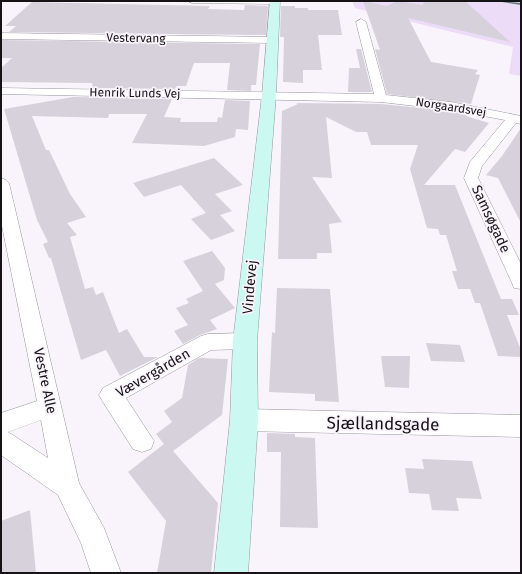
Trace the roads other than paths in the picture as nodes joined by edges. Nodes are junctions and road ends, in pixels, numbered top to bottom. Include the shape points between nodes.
1 (192, 1) edge
2 (274, 1) edge
3 (361, 22) dead end
4 (1, 36) edge
5 (272, 40) junction
6 (1, 91) edge
7 (269, 95) junction
8 (381, 98) junction
9 (517, 119) edge
10 (1, 183) edge
11 (521, 283) edge
12 (245, 341) junction
13 (50, 407) junction
14 (244, 420) junction
15 (1, 424) edge
16 (521, 426) edge
17 (1, 441) edge
18 (142, 441) dead end
19 (67, 486) junction
20 (106, 573) edge
21 (231, 573) edge

1 - 2 street
2 - 5 street, Vindevej
3 - 8 street
4 - 5 street, Vestervang
5 - 7 street, Vindevej
6 - 7 street, Henrik Lunds Vej
7 - 8 street, Norgaardsvej
7 - 12 street, Vindevej
8 - 9 street, Norgaardsvej via 429,102
9 - 11 street, Samsøgade via 475,166 472,178
10 - 13 street, Vestre Alle
12 - 14 street, Vindevej
12 - 18 street, Vævergården via 208,342 111,395
13 - 15 street
13 - 19 street, Vestre Alle
14 - 16 street, Sjællandsgade
14 - 21 street, Vindevej
17 - 19 street
19 - 20 street, Vestre Alle via 94,538

